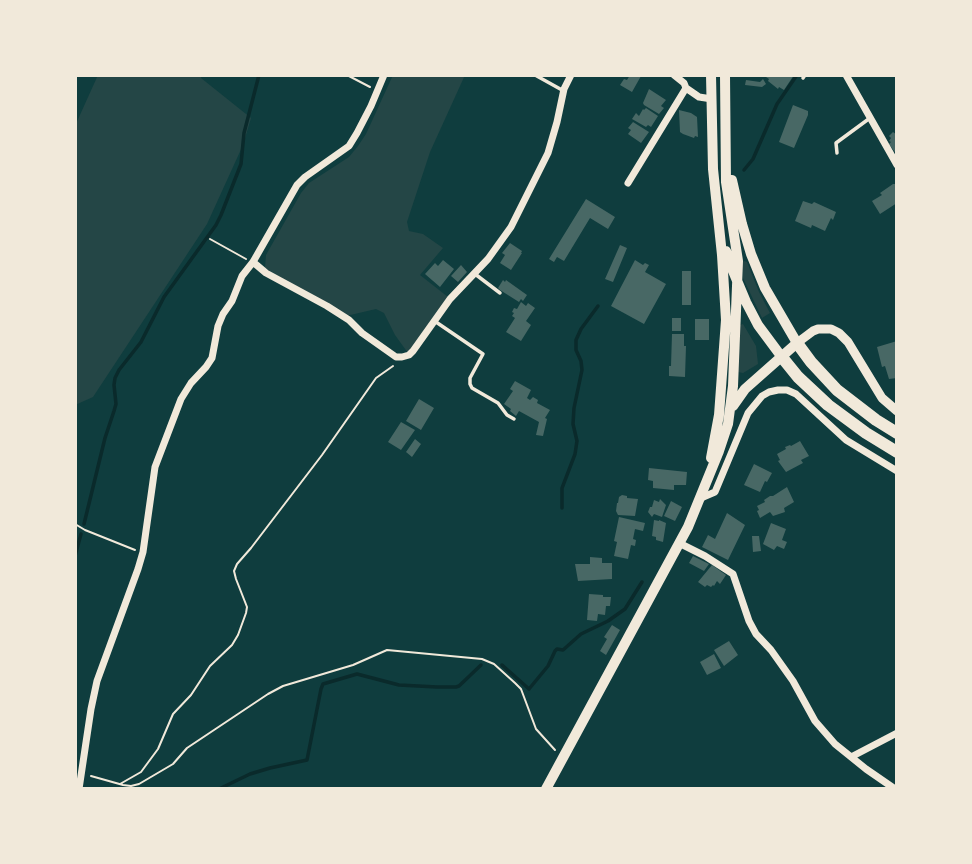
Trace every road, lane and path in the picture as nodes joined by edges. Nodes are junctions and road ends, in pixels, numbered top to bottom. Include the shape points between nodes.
1 (347, 75) edge
2 (384, 75) edge
3 (535, 75) edge
4 (571, 75) edge
5 (674, 75) edge
6 (711, 75) edge
7 (725, 75) edge
8 (846, 75) edge
9 (686, 88) junction
10 (564, 89) junction
11 (377, 91) junction
12 (712, 99) junction
13 (725, 114) junction
14 (870, 118) junction
15 (837, 153) dead end
16 (897, 165) edge
17 (628, 183) dead end
18 (718, 217) junction
19 (210, 239) dead end
20 (253, 262) junction
21 (474, 273) junction
22 (738, 284) junction
23 (500, 293) dead end
24 (434, 321) junction
25 (797, 343) junction
26 (781, 356) junction
27 (400, 357) junction
28 (733, 386) junction
29 (897, 411) edge
30 (730, 412) junction
31 (514, 419) dead end
32 (897, 433) edge
33 (715, 439) junction
34 (897, 452) edge
35 (897, 471) edge
36 (701, 499) junction
37 (75, 524) edge
38 (679, 543) junction
39 (143, 552) junction
40 (897, 733) edge
41 (851, 757) junction
42 (563, 758) junction
43 (81, 774) junction
44 (120, 784) junction
45 (79, 789) edge
46 (546, 789) edge
47 (895, 789) edge

1 - 11 path
2 - 11 street
3 - 10 lane
4 - 10 street
5 - 9 street
6 - 12 highway
7 - 13 highway
8 - 14 street
9 - 12 street
9 - 17 street
10 - 21 street via 538,174 505,236
11 - 20 street via 349,146 297,185
12 - 18 highway
13 - 22 highway via 726,182
13 - 25 highway via 734,189 751,254
14 - 15 lane via 836,143
14 - 16 street
18 - 22 highway
18 - 33 highway via 726,320
19 - 20 path
20 - 27 street
20 - 39 street via 223,314 212,358 181,399 160,452
21 - 23 lane
21 - 24 street
22 - 26 highway via 758,325
22 - 28 highway
24 - 27 street via 413,351
24 - 31 lane via 483,354 470,384
25 - 26 highway
25 - 29 street via 818,329 839,332 877,391
25 - 32 highway via 837,390
26 - 28 highway
26 - 30 highway via 738,397
26 - 34 highway via 828,405
27 - 44 path via 376,378 237,564 234,571 247,607 238,635 173,714 159,749 141,772
28 - 30 highway
28 - 33 highway
30 - 36 highway
33 - 36 highway
35 - 36 street via 846,440 796,394 778,390 762,396 748,413 715,492
36 - 38 highway
37 - 39 path
38 - 41 street via 733,574 756,634 793,681 815,722
38 - 42 highway
39 - 43 street via 97,681
40 - 41 street
41 - 47 street
42 - 44 path via 536,729 515,682 494,664 387,650 268,694 187,747 166,769 139,784
42 - 46 highway
43 - 44 path
43 - 45 street

